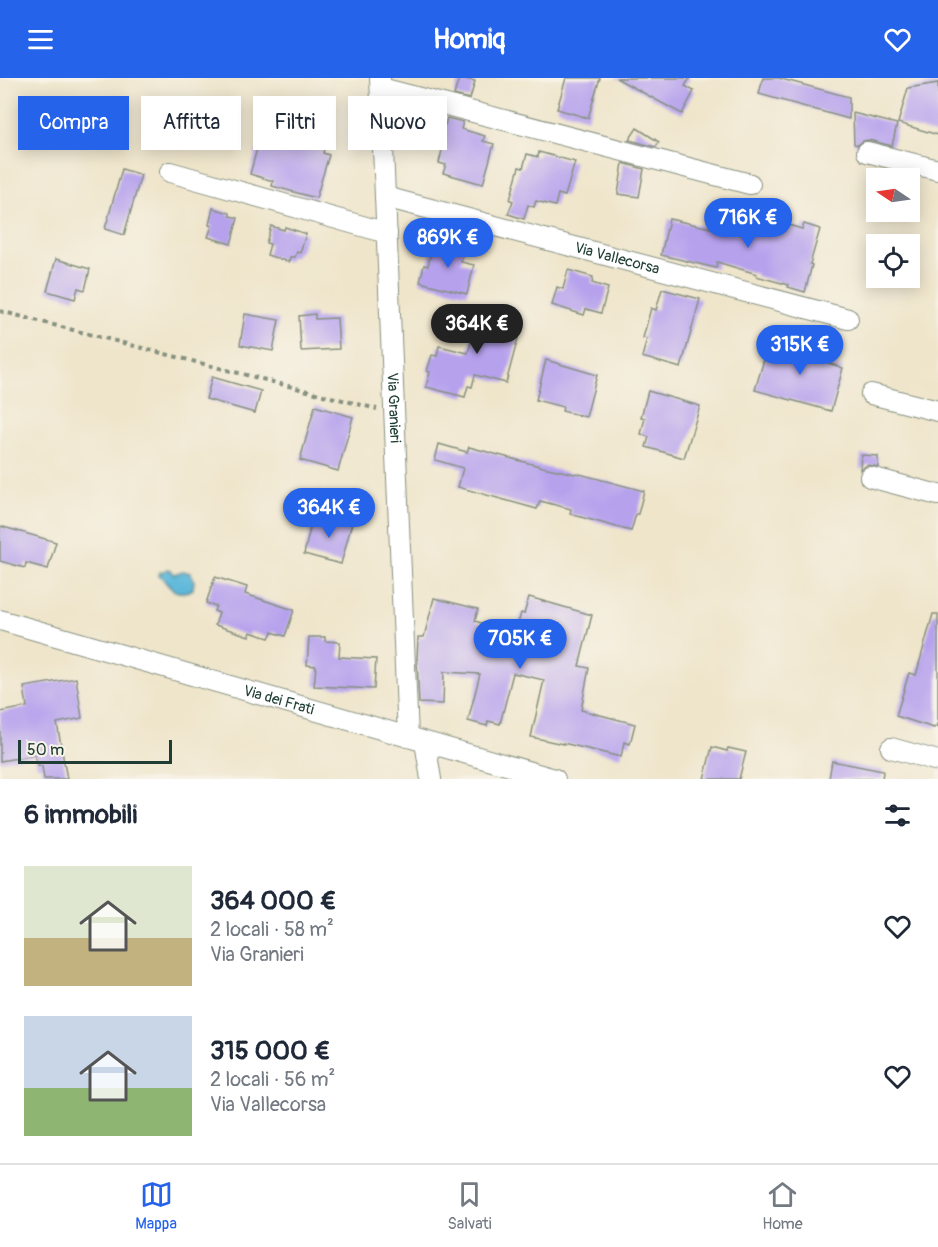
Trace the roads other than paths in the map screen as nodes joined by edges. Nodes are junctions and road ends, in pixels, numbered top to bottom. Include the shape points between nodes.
1 (380, 83) edge
2 (867, 152) dead end
3 (938, 170) edge
4 (170, 172) dead end
5 (750, 184) dead end
6 (385, 197) junction
7 (387, 233) junction
8 (848, 319) dead end
9 (872, 394) dead end
10 (938, 411) edge
11 (870, 477) dead end
12 (938, 495) edge
13 (0, 620) edge
14 (417, 740) junction
15 (891, 748) dead end
16 (938, 761) edge
17 (431, 779) edge
18 (555, 779) edge

1 - 5 street
1 - 6 street, Via Granieri
2 - 3 street
4 - 7 street
6 - 7 street, Via Granieri
6 - 8 street, Via Vallecorsa
7 - 14 street, Via Granieri
9 - 10 street
11 - 12 street
13 - 14 street, Via dei Frati
14 - 17 street, Via Granieri
14 - 18 street, Via dei Frati
15 - 16 street

